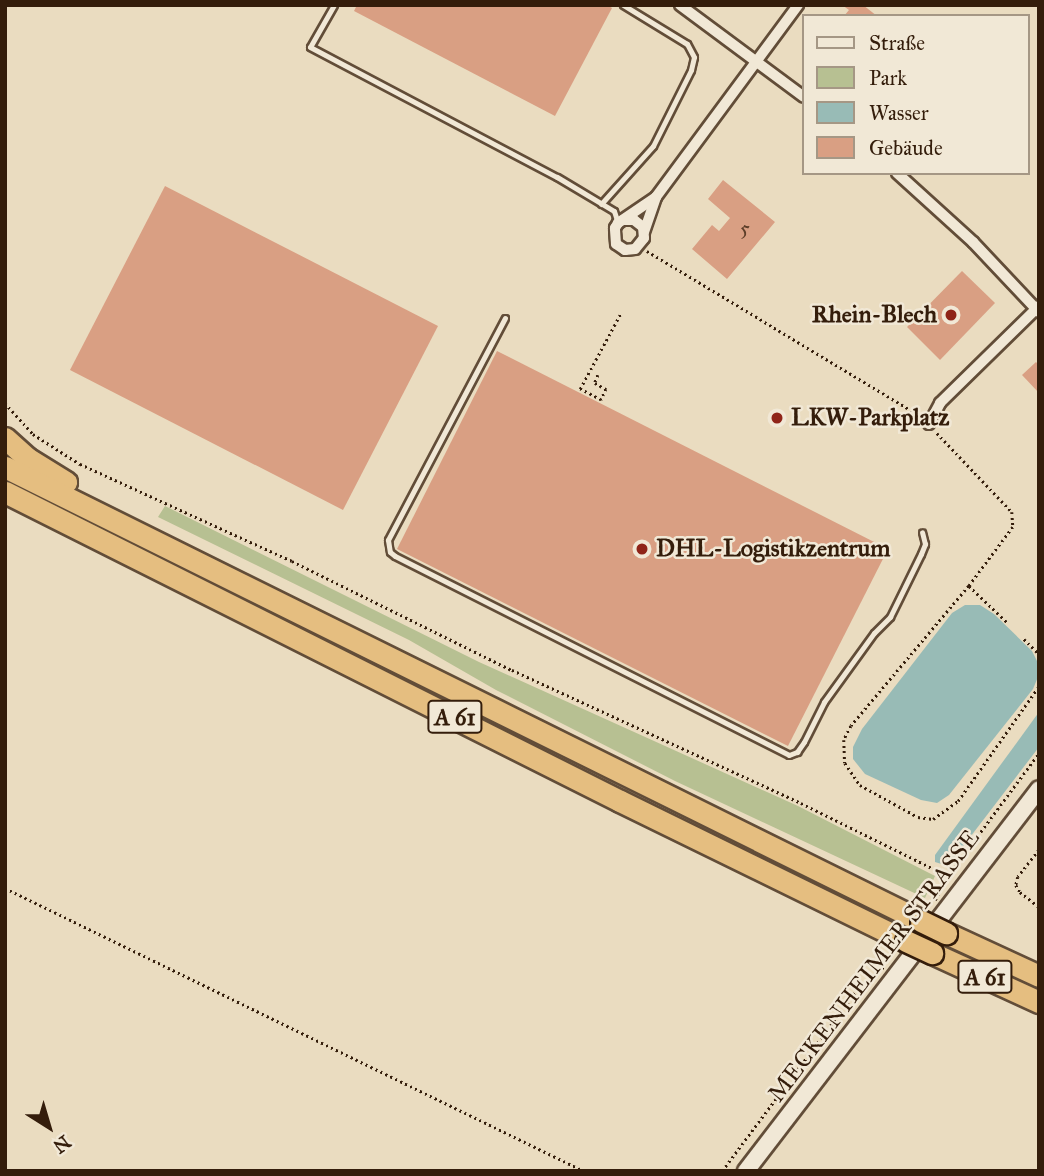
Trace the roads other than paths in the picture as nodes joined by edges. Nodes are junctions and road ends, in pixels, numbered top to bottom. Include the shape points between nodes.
1 (334, 5) edge
2 (623, 5) edge
3 (680, 5) edge
4 (798, 5) edge
5 (757, 60) junction
6 (802, 95) edge
7 (899, 175) edge
8 (656, 197) junction
9 (601, 204) junction
10 (621, 222) junction
11 (644, 232) junction
12 (1038, 309) edge
13 (505, 318) dead end
14 (929, 425) road end
15 (5, 438) edge
16 (5, 467) edge
17 (5, 492) edge
18 (922, 532) dead end
19 (384, 654) junction
20 (1039, 789) edge
21 (1039, 975) edge
22 (1039, 1002) edge
23 (746, 1171) edge

1 - 9 lane via 310,47
2 - 9 lane via 687,44 694,57 653,145
3 - 5 street
4 - 5 street
5 - 6 street
5 - 8 street
7 - 12 street
8 - 10 street
8 - 11 street
9 - 10 lane
10 - 11 street via 634,220
10 - 11 street via 613,233 625,250 637,247
12 - 14 street via 940,403
13 - 18 lane via 391,533 388,546 395,556 789,755 797,752 824,702 890,617 925,544
15 - 19 highway, A 61 via 57,477 342,622
16 - 19 highway, A 61
17 - 22 highway, A 61, bridge
19 - 21 highway, A 61, bridge
20 - 23 main road, MECKENHEIMER STRASSE

